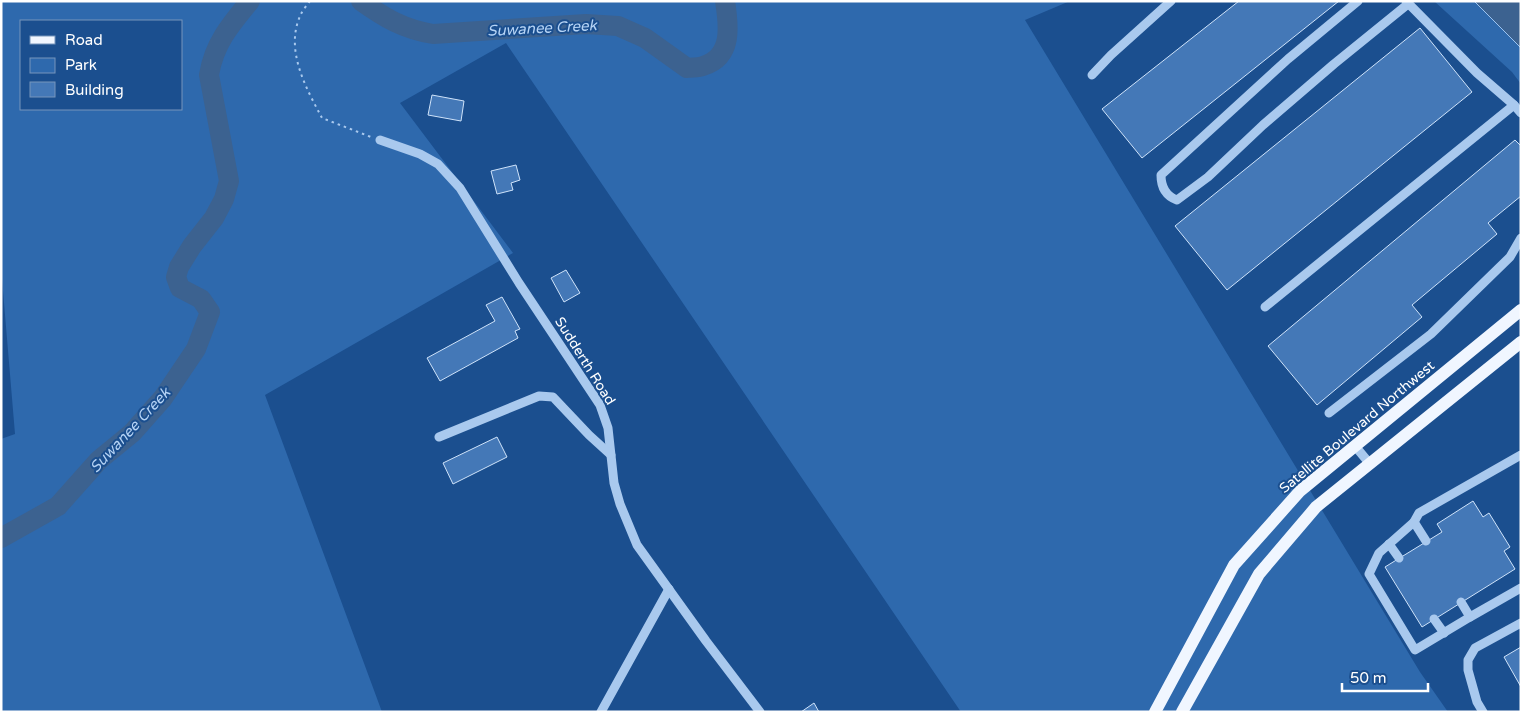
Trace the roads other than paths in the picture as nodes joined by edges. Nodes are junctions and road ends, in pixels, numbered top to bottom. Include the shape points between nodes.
1 (1171, 1) edge
2 (1358, 1) edge
3 (1407, 2) edge
4 (1092, 75) dead end
5 (1514, 105) junction
6 (1521, 113) edge
7 (380, 140) road end
8 (1521, 238) edge
9 (1265, 307) dead end
10 (1521, 310) edge
11 (1521, 342) edge
12 (1329, 414) dead end
13 (439, 437) dead end
14 (1355, 446) junction
15 (611, 455) junction
16 (1521, 455) edge
17 (1370, 464) junction
18 (1414, 522) junction
19 (1426, 541) dead end
20 (1389, 544) junction
21 (1399, 558) dead end
22 (1521, 588) edge
23 (669, 589) junction
24 (1461, 602) dead end
25 (1470, 617) junction
26 (1434, 618) dead end
27 (1521, 623) edge
28 (1444, 633) junction
29 (601, 712) edge
30 (760, 712) edge
31 (1155, 712) edge
32 (1182, 712) edge
33 (1483, 712) edge

1 - 4 street
2 - 3 street via 1288,59 1160,175 1160,184 1171,198 1178,200 1208,177
3 - 5 street via 1477,73
5 - 6 street
5 - 9 street
7 - 15 street, Sudderth Road via 438,164 460,188 600,405 608,428
8 - 12 street via 1510,257 1431,334
10 - 14 main road, Satellite Boulevard Northwest
11 - 17 main road
13 - 15 street via 540,396 553,397
14 - 17 street
14 - 31 main road, Satellite Boulevard Northwest via 1300,491 1234,565
15 - 23 street, Sudderth Road via 620,504 637,545
16 - 18 street via 1419,513
17 - 32 main road via 1316,508 1259,574
18 - 19 street
18 - 20 street
20 - 21 street
20 - 28 street via 1379,554 1369,574 1415,650
22 - 25 street
23 - 29 street
23 - 30 street, Sudderth Road
24 - 25 street
25 - 28 street
26 - 28 street
27 - 33 street via 1475,648 1468,660 1477,702

